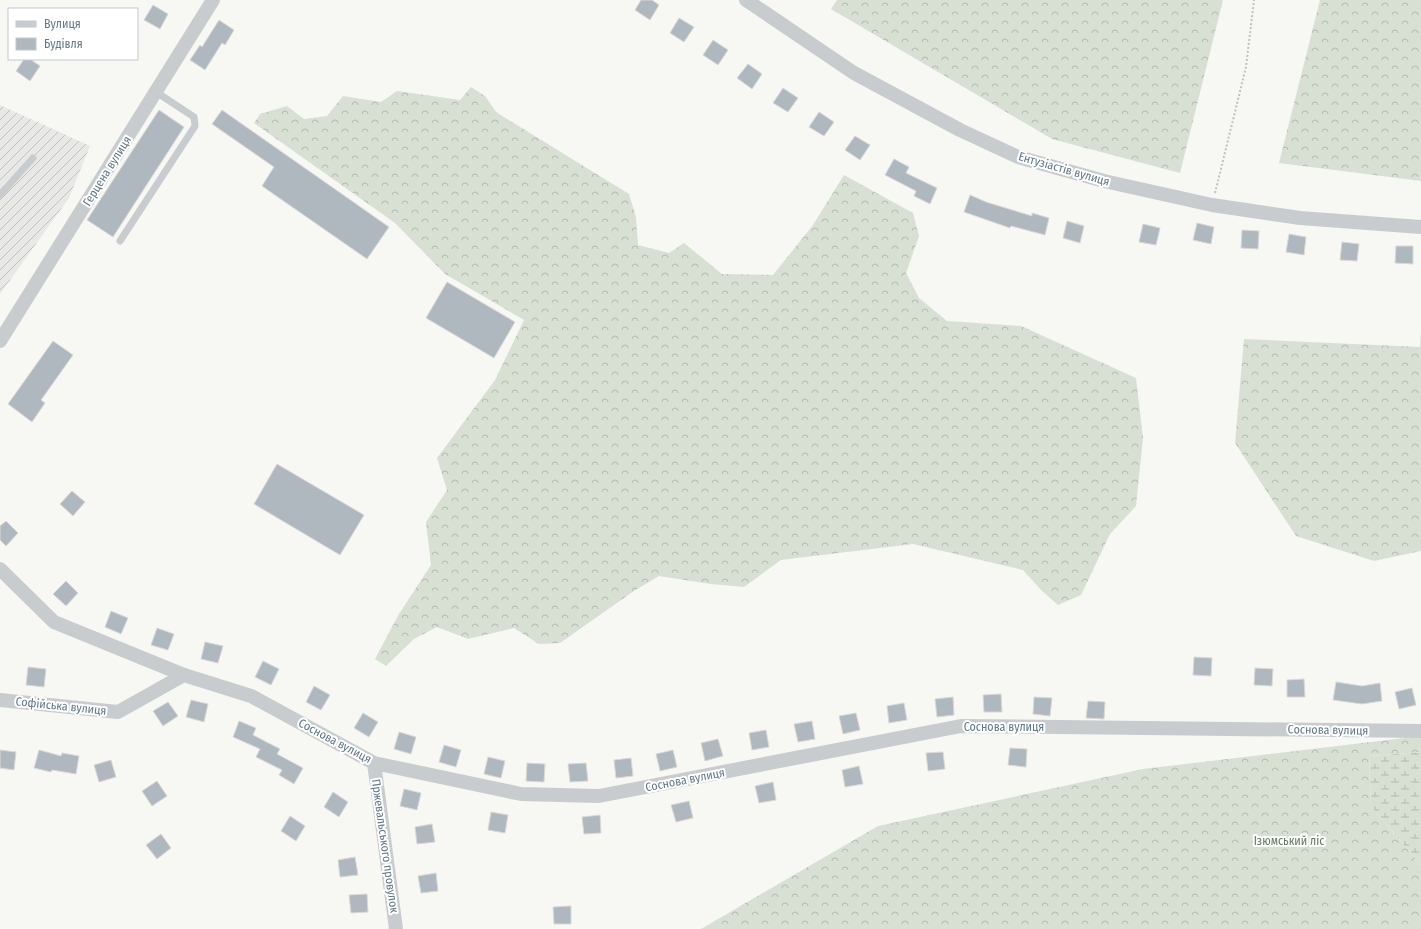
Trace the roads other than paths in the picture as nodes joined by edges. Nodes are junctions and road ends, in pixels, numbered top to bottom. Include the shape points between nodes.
1 (213, 0) edge
2 (746, 0) edge
3 (156, 92) junction
4 (33, 158) dead end
5 (0, 195) edge
6 (1421, 227) edge
7 (120, 241) dead end
8 (0, 341) edge
9 (0, 569) edge
10 (184, 675) junction
11 (0, 700) edge
12 (1421, 730) edge
13 (374, 762) junction
14 (396, 929) edge

1 - 3 street, Герцена вулиця
2 - 6 street, Ентузіастів вулиця via 854,73 960,130 1018,157 1104,181 1212,205 1300,218
3 - 7 lane via 194,117 195,126
3 - 8 street, Герцена вулиця
4 - 5 lane
9 - 10 street, Соснова вулиця via 54,622
10 - 11 street, Софійська вулиця via 118,712
10 - 13 street, Соснова вулиця via 251,696
12 - 13 street, Соснова вулиця via 961,726 599,796 521,794
13 - 14 street, Пржевальського провулок

